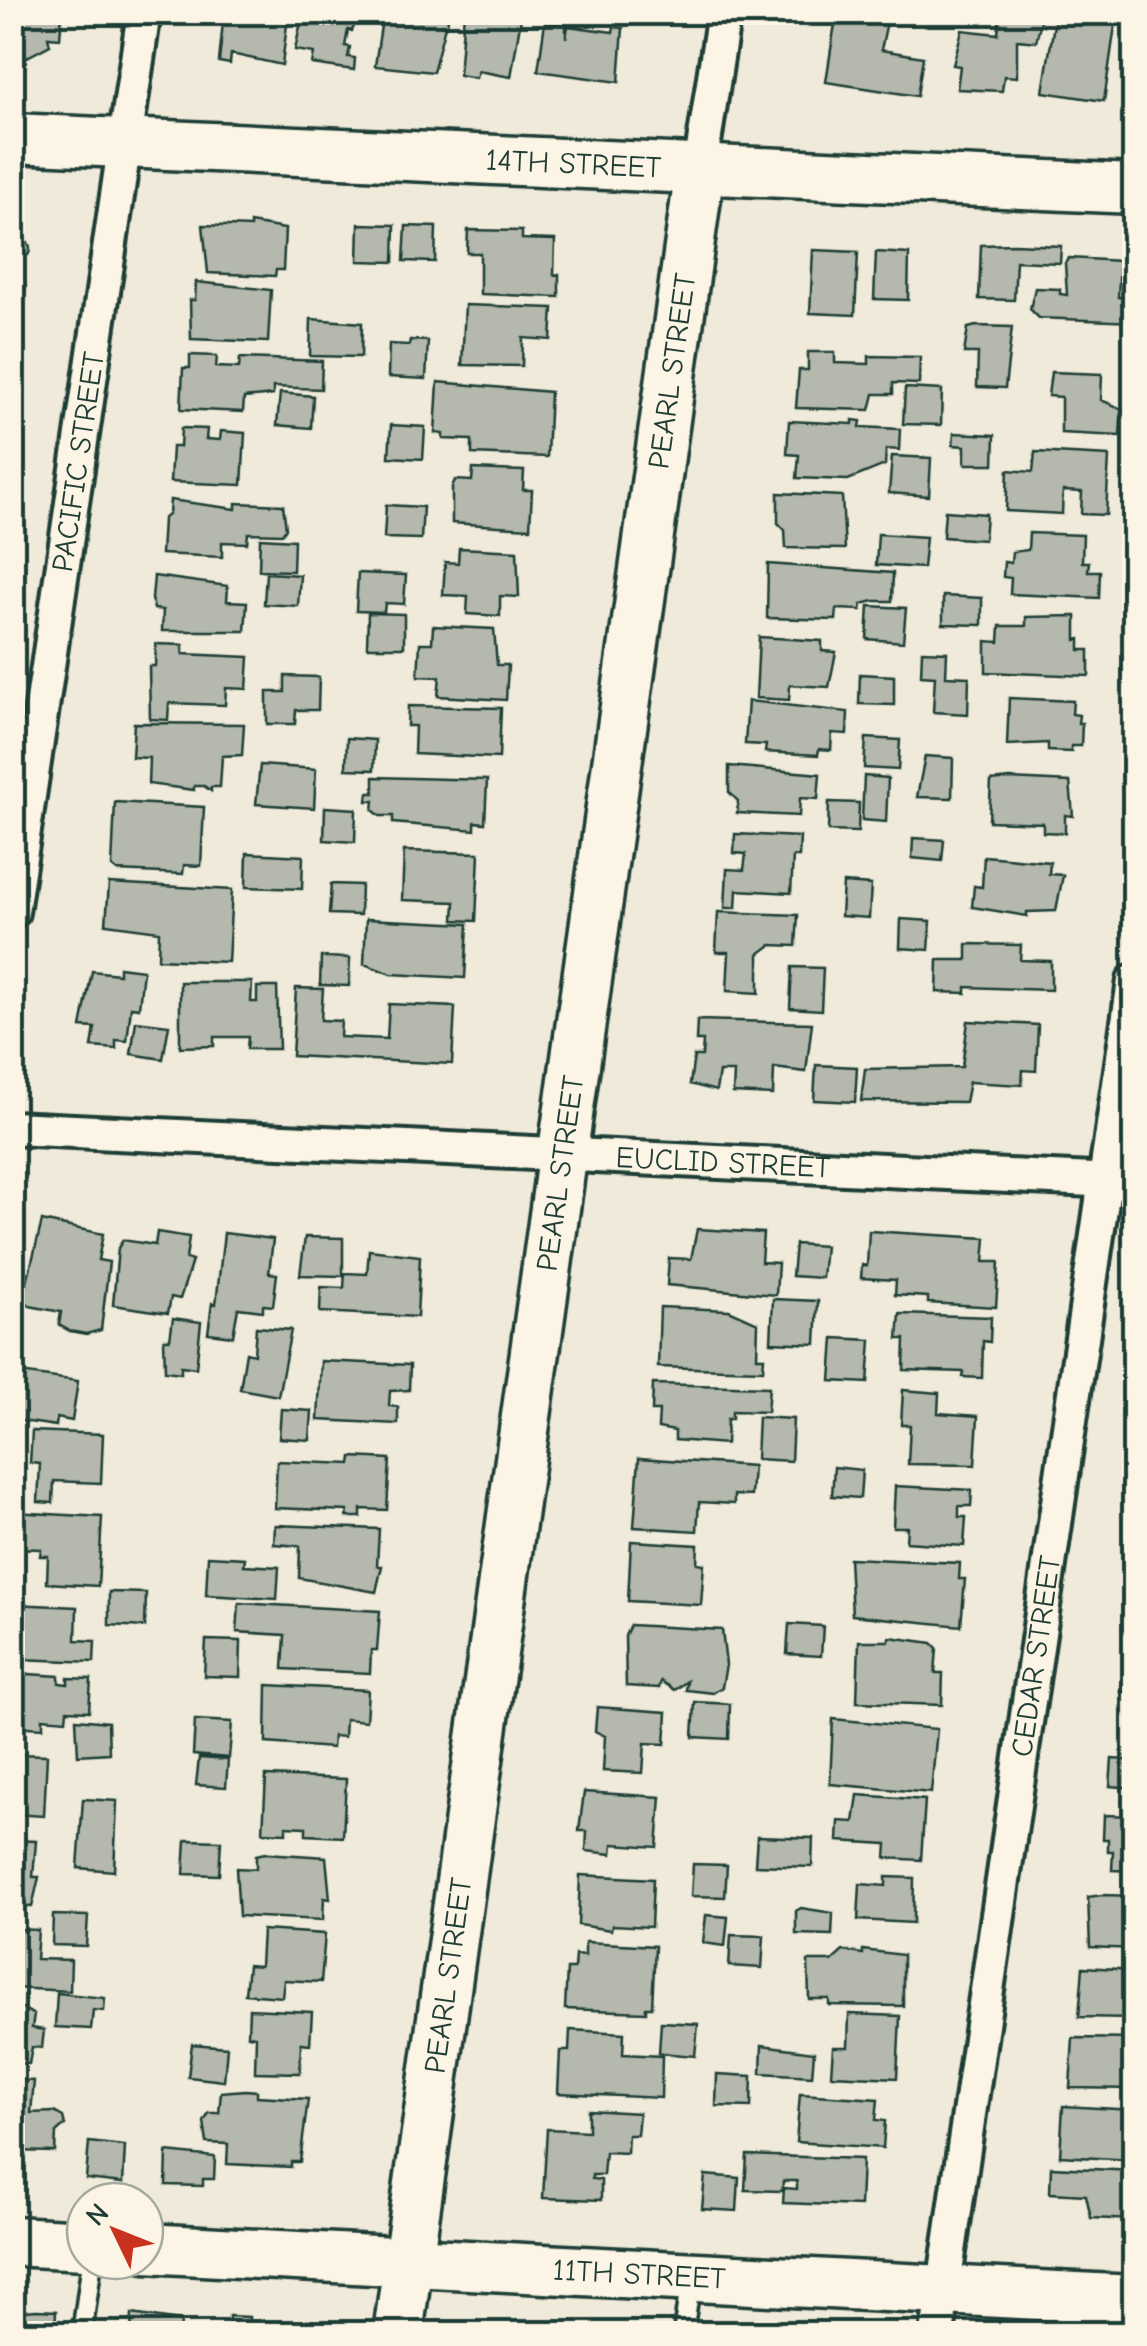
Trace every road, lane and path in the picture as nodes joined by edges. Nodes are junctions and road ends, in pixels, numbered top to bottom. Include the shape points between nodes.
1 (144, 12) edge
2 (724, 12) edge
3 (12, 138) edge
4 (123, 144) junction
5 (700, 169) junction
6 (1134, 189) edge
7 (12, 912) edge
8 (1134, 981) edge
9 (12, 1128) edge
10 (559, 1154) junction
11 (1121, 1181) edge
12 (12, 2241) edge
13 (65, 2244) edge
14 (165, 2249) edge
15 (409, 2263) junction
16 (691, 2278) junction
17 (89, 2281) edge
18 (1134, 2300) edge
19 (940, 2312) edge
20 (82, 2334) edge
21 (398, 2334) edge
22 (683, 2334) edge

1 - 4 street, PACIFIC STREET
2 - 5 street, PEARL STREET
3 - 4 street, 14TH STREET
4 - 5 street, 14TH STREET
4 - 7 street, PACIFIC STREET
5 - 6 street, 14TH STREET
5 - 10 street, PEARL STREET
8 - 11 street, CEDAR STREET
9 - 10 street, EUCLID STREET
10 - 11 street, EUCLID STREET
10 - 15 street, PEARL STREET
11 - 19 street, CEDAR STREET
12 - 13 street
14 - 15 street, 11TH STREET
15 - 16 street, 11TH STREET
15 - 21 street, PEARL STREET
16 - 19 street, 11TH STREET
16 - 22 lane
17 - 20 lane
18 - 19 street, 11TH STREET

